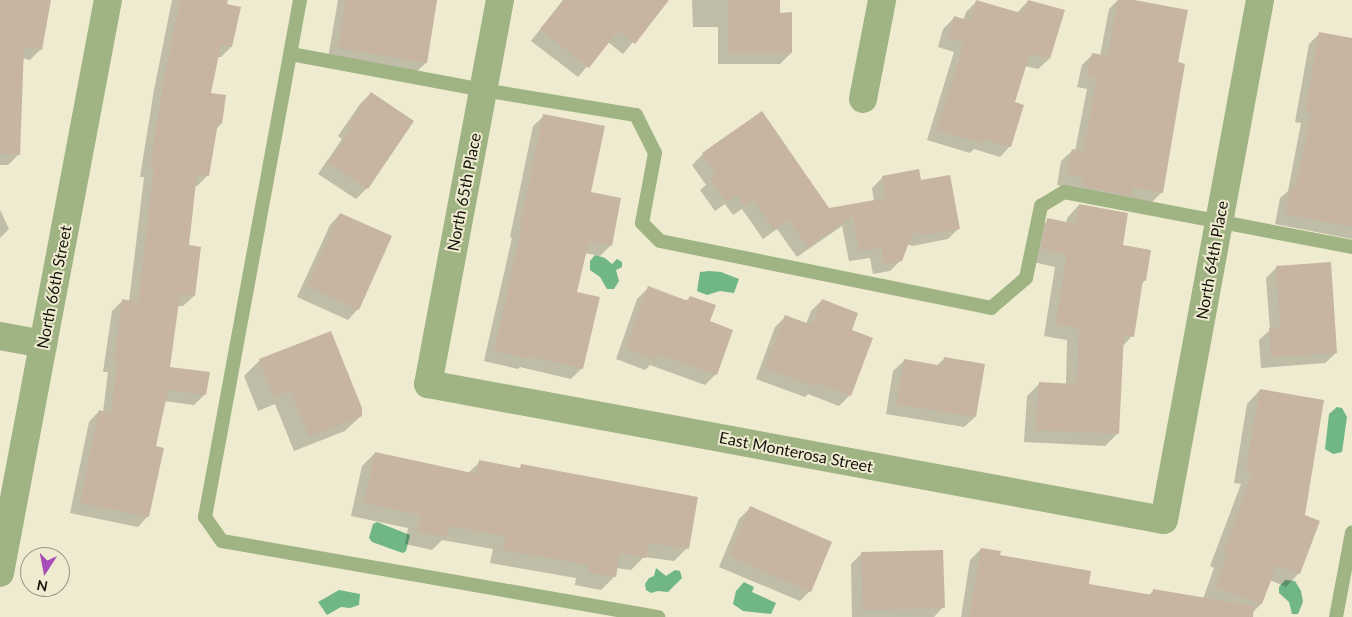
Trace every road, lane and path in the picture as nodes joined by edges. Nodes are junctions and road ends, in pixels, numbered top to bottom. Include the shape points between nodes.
1 (108, 0) edge
2 (300, 0) edge
3 (500, 0) edge
4 (882, 0) edge
5 (1260, 0) edge
6 (291, 54) junction
7 (483, 90) junction
8 (863, 99) dead end
9 (1219, 220) junction
10 (1352, 247) edge
11 (0, 336) edge
12 (43, 344) junction
13 (428, 384) joint
14 (1164, 520) joint
15 (1352, 532) edge
16 (0, 573) edge
17 (658, 617) edge
18 (1336, 617) edge

1 - 12 street, North 66th Street
2 - 6 lane
3 - 7 street, North 65th Place
4 - 8 street
5 - 9 street, North 64th Place
6 - 7 lane
6 - 17 lane via 205,516 222,541
7 - 9 lane via 636,116 655,153 642,223 660,241 991,308 1026,278 1041,206 1064,192
7 - 13 street, North 65th Place
9 - 10 lane
9 - 14 street, North 64th Place
11 - 12 street
12 - 16 street, North 66th Street
13 - 14 street, East Monterosa Street
15 - 18 lane

